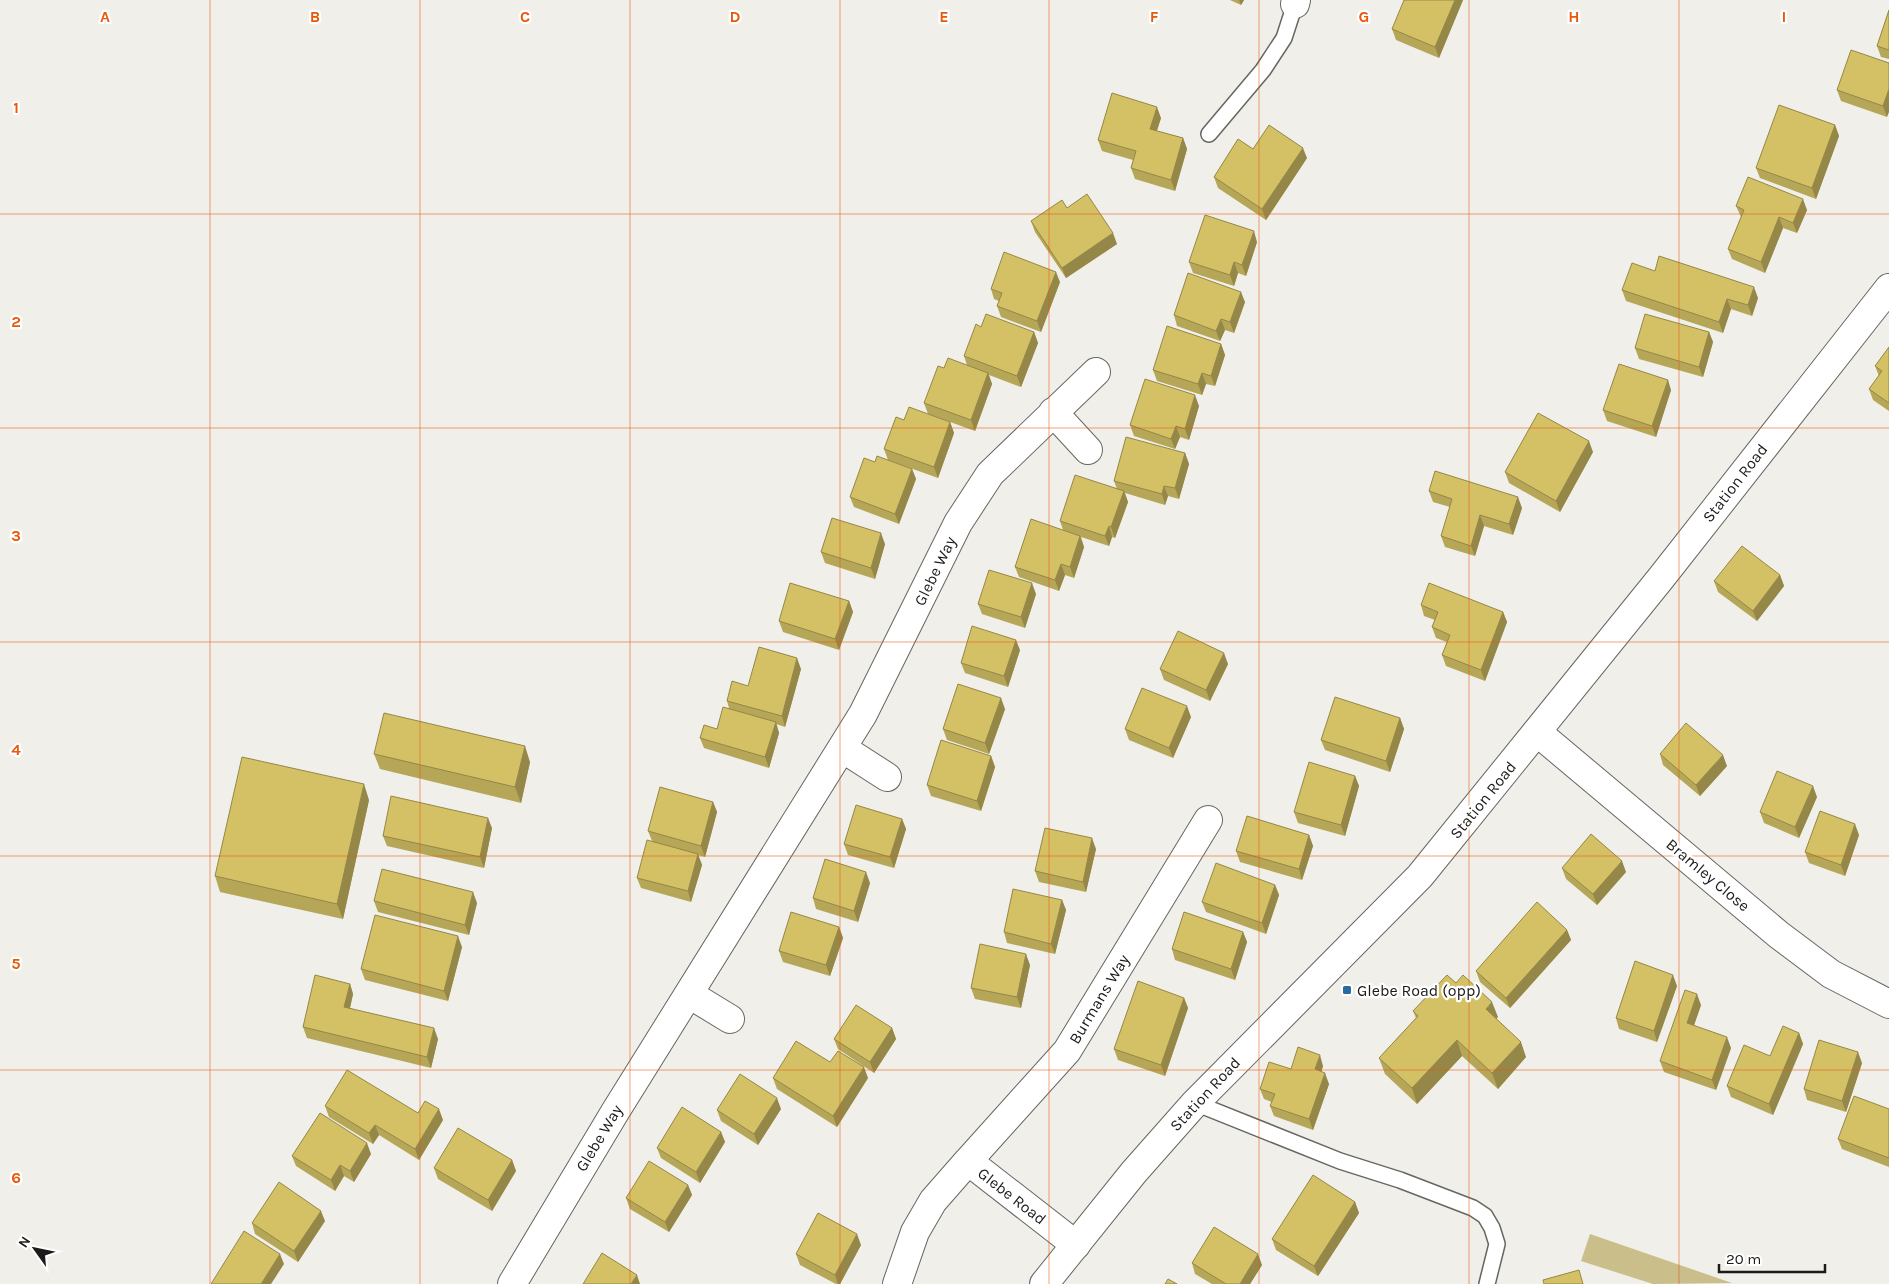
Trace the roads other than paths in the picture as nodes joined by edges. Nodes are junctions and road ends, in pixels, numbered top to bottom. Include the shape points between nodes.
1 (1296, 2) edge
2 (1209, 134) dead end
3 (1889, 288) edge
4 (1096, 372) dead end
5 (1053, 412) junction
6 (1088, 450) dead end
7 (1537, 732) junction
8 (842, 748) junction
9 (887, 777) dead end
10 (1208, 820) dead end
11 (689, 994) junction
12 (1889, 1004) edge
13 (730, 1019) dead end
14 (1195, 1103) junction
15 (968, 1161) junction
16 (1076, 1245) junction
17 (512, 1284) edge
18 (897, 1284) edge
19 (1044, 1284) edge
20 (1487, 1284) edge

1 - 2 lane via 1284,38 1263,70
3 - 7 street, Station Road
4 - 5 street, Glebe Way
5 - 6 street
5 - 8 street, Glebe Way via 990,474 974,497 863,714
7 - 12 street, Bramley Close via 1779,935 1831,974
7 - 14 street, Station Road via 1420,876
8 - 9 street
8 - 11 street, Glebe Way
10 - 15 street, Burmans Way via 1067,1051
11 - 13 street
11 - 17 street, Glebe Way
14 - 16 street, Station Road
14 - 20 lane via 1340,1161 1465,1205 1485,1216 1497,1244
15 - 16 street, Glebe Road
15 - 18 street, Glebe Road via 932,1201 915,1232
16 - 19 street, Station Road

